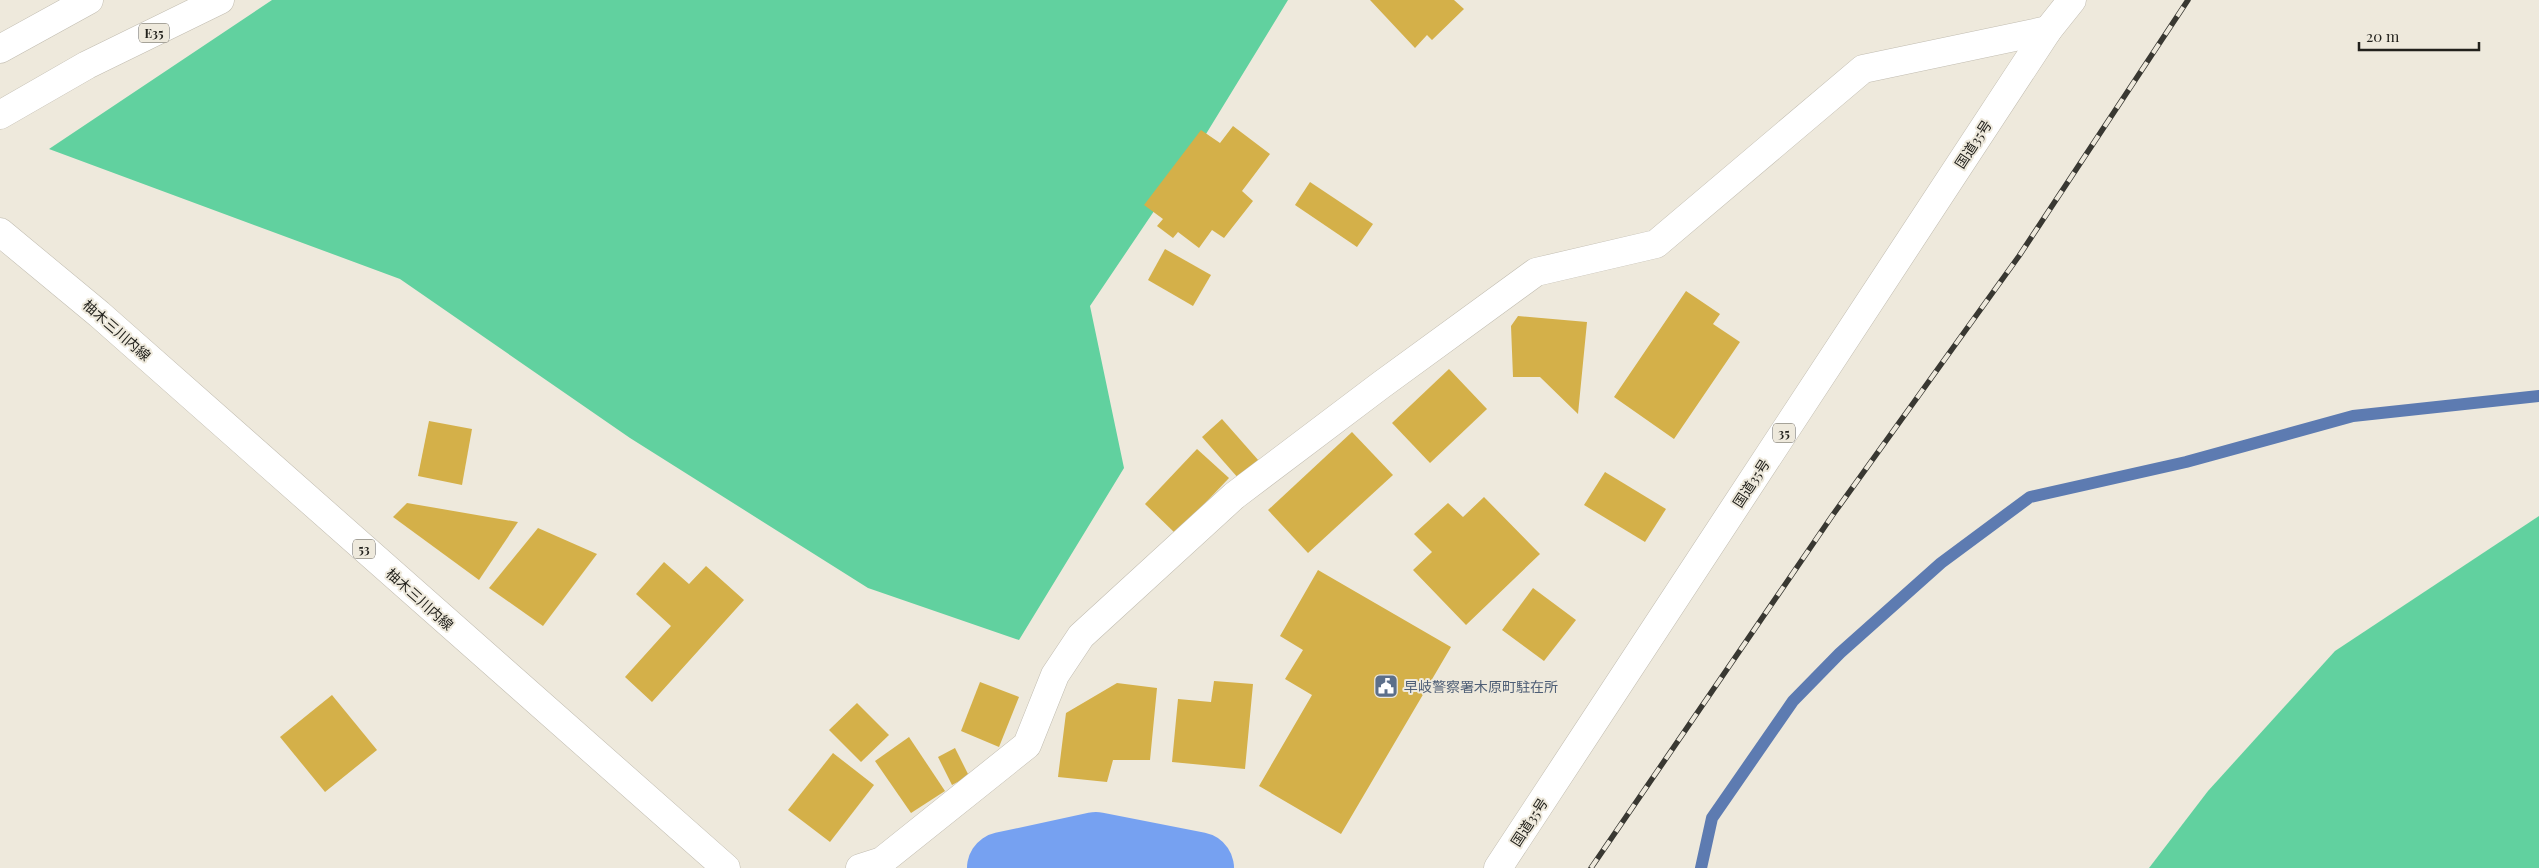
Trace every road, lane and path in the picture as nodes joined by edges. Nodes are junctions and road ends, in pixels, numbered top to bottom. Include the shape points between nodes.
1 (89, 0) edge
2 (220, 0) edge
3 (2072, 0) edge
4 (2048, 30) junction
5 (0, 49) edge
6 (0, 115) edge
7 (0, 232) edge
8 (726, 868) edge
9 (860, 868) edge
10 (1498, 868) edge

1 - 5 main road
2 - 6 main road, E35 via 88,66
3 - 4 main road, 国道35号 / 35
4 - 9 main road via 1862,69 1656,244 1536,272 1234,496 1081,636 1055,676 1027,745 882,861
4 - 10 main road, 国道35号 / 35
7 - 8 main road, 柚木三川内線 / 53 via 99,314

